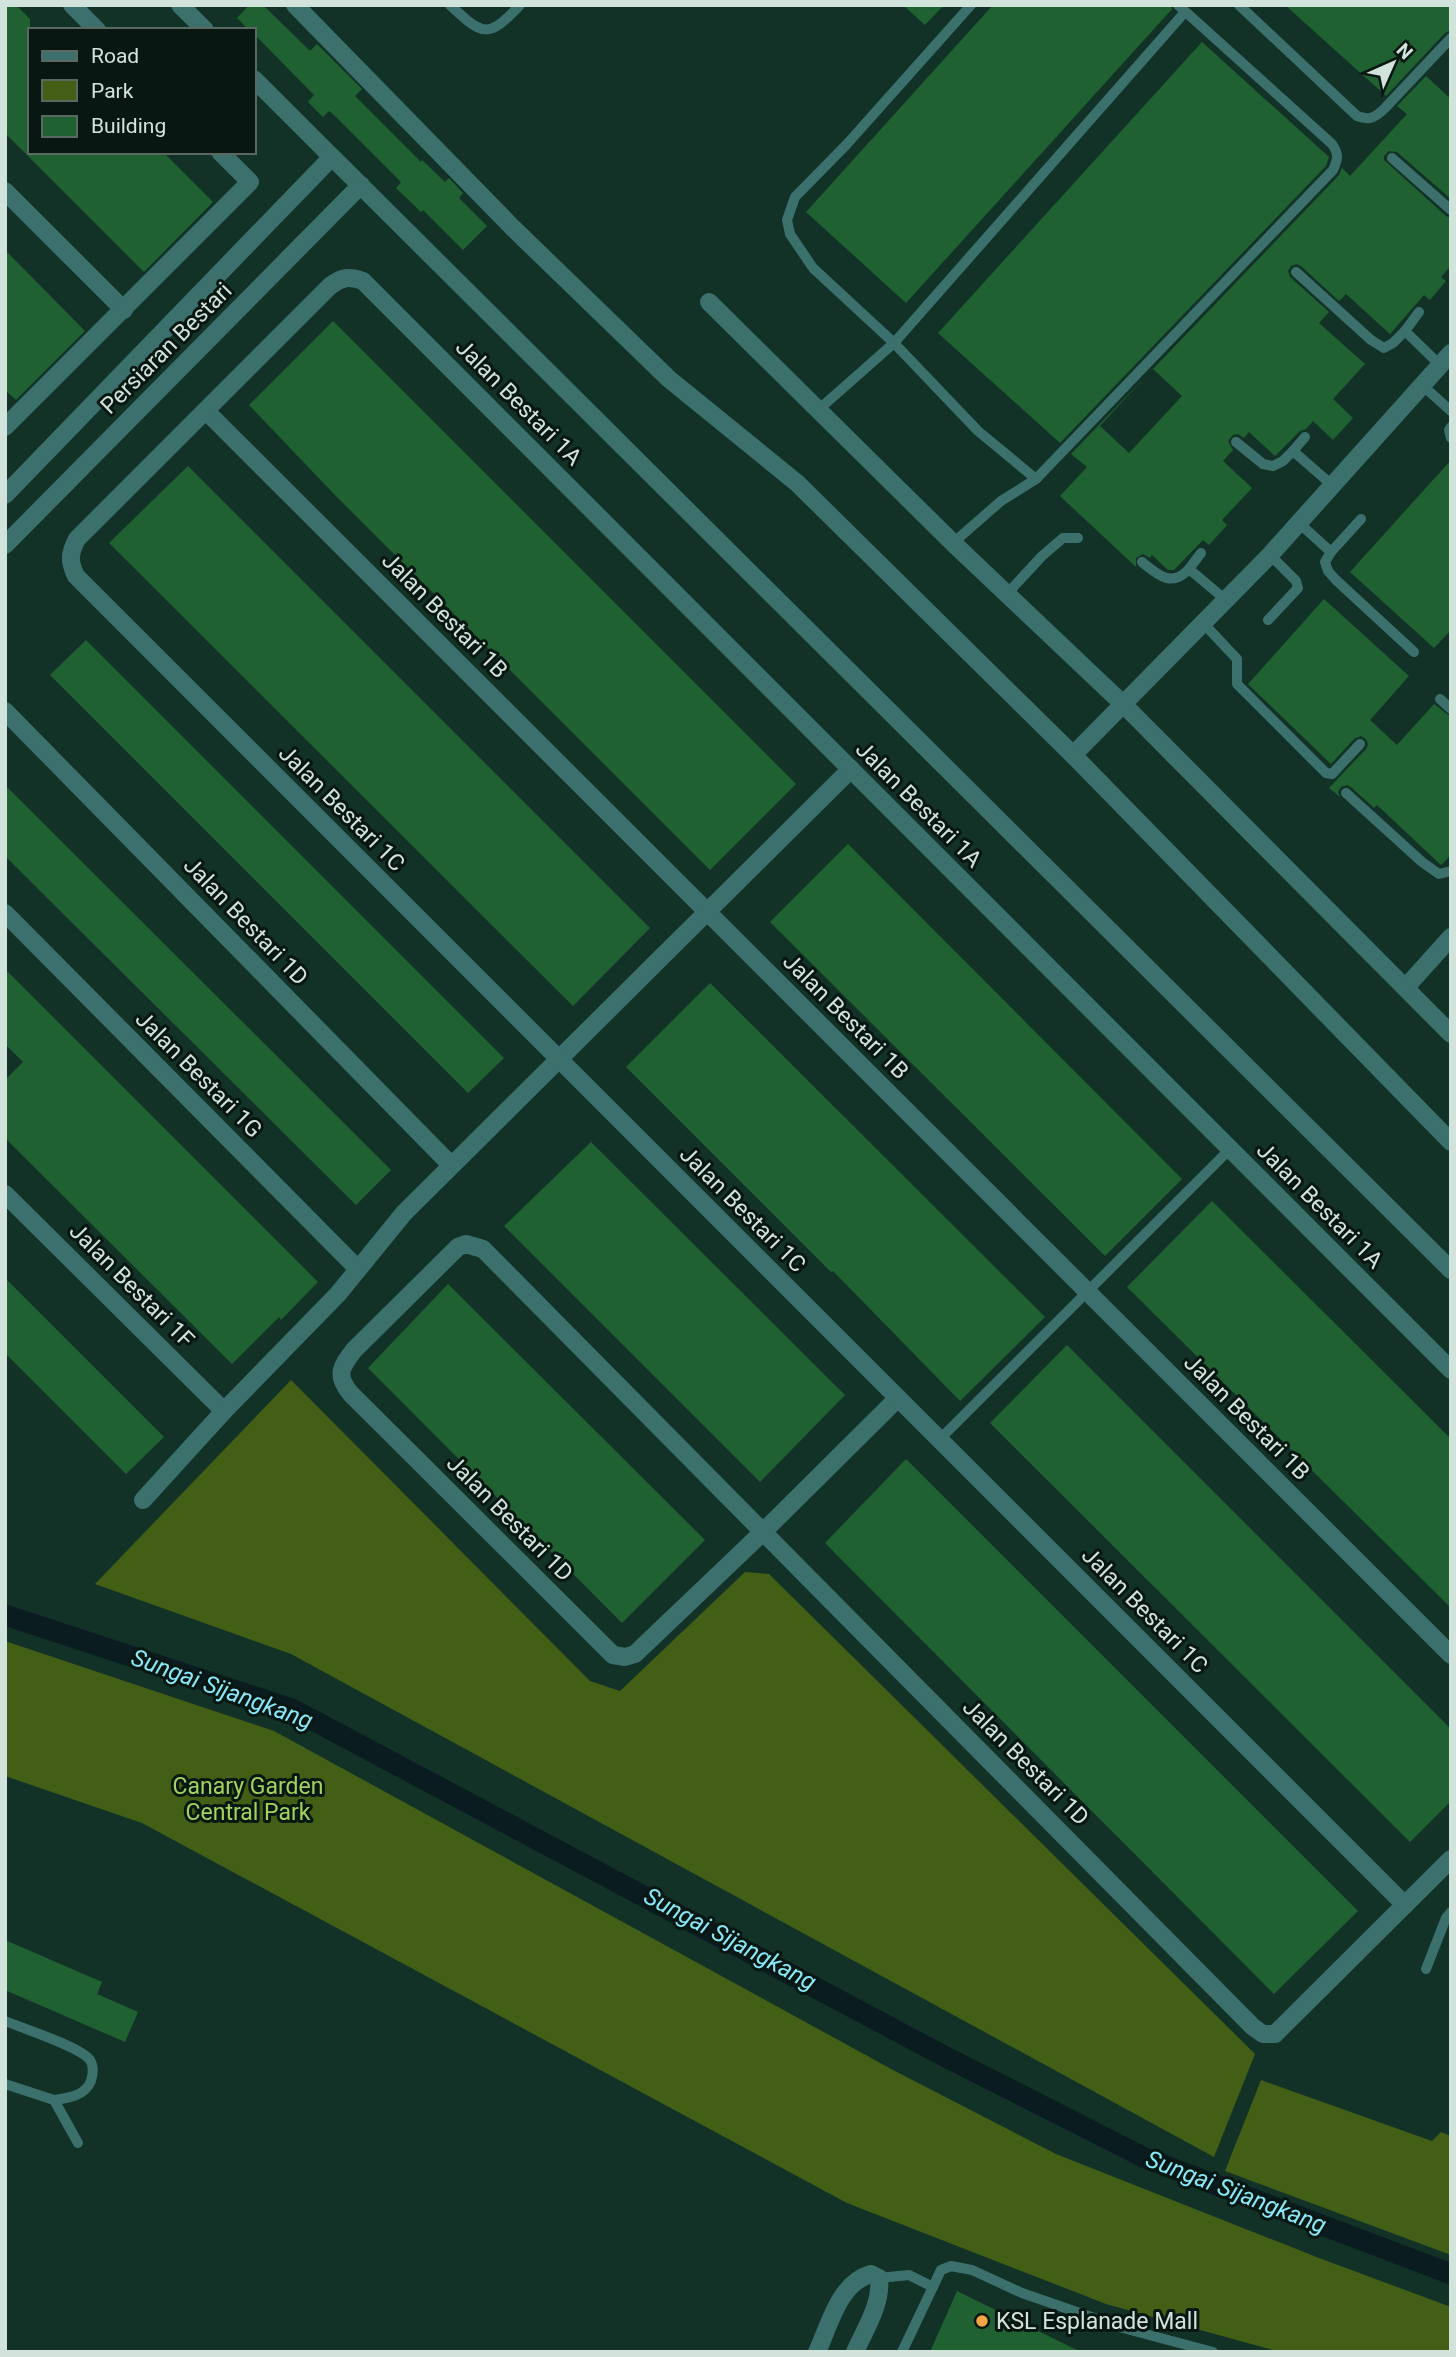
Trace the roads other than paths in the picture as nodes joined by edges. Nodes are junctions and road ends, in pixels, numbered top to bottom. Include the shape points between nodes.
1 (72, 5) edge
2 (180, 5) edge
3 (295, 5) edge
4 (450, 5) edge
5 (520, 5) edge
6 (971, 5) edge
7 (1239, 5) edge
8 (1182, 9) edge
9 (95, 28) edge
10 (203, 28) edge
11 (1451, 38) edge
12 (256, 81) edge
13 (222, 154) edge
14 (332, 157) junction
15 (1392, 158) dead end
16 (361, 186) junction
17 (5, 191) edge
18 (1451, 209) edge
19 (1296, 272) dead end
20 (709, 302) dead end
21 (124, 310) junction
22 (1419, 312) dead end
23 (1405, 331) junction
24 (894, 343) junction
25 (1446, 359) edge
26 (1422, 385) junction
27 (206, 411) junction
28 (817, 411) junction
29 (1451, 411) edge
30 (5, 427) edge
31 (1451, 427) edge
32 (1305, 437) dead end
33 (1451, 438) edge
34 (1236, 442) dead end
35 (1293, 451) junction
36 (1036, 479) junction
37 (1332, 485) junction
38 (5, 495) edge
39 (1361, 519) dead end
40 (1299, 523) junction
41 (1078, 538) dead end
42 (953, 543) junction
43 (5, 545) edge
44 (1331, 552) junction
45 (1201, 553) dead end
46 (1270, 555) junction
47 (1142, 562) dead end
48 (1189, 569) junction
49 (1007, 594) junction
50 (1227, 601) junction
51 (1268, 621) dead end
52 (1204, 624) junction
53 (1414, 652) dead end
54 (1440, 699) dead end
55 (1124, 705) junction
56 (1451, 709) edge
57 (5, 710) edge
58 (1360, 744) dead end
59 (1073, 755) junction
60 (851, 769) junction
61 (1346, 793) dead end
62 (1451, 871) edge
63 (708, 912) junction
64 (5, 913) edge
65 (1451, 937) edge
66 (1406, 987) junction
67 (1451, 1034) edge
68 (558, 1058) junction
69 (1451, 1142) edge
70 (1230, 1149) junction
71 (451, 1165) junction
72 (5, 1194) edge
73 (358, 1269) junction
74 (1451, 1270) edge
75 (1087, 1292) junction
76 (1451, 1370) edge
77 (898, 1398) junction
78 (224, 1410) junction
79 (939, 1440) junction
80 (143, 1500) dead end
81 (763, 1532) junction
82 (1451, 1655) edge
83 (1451, 1859) edge
84 (1405, 1905) junction
85 (1451, 1912) edge
86 (1426, 1969) dead end
87 (5, 2021) edge
88 (5, 2084) edge
89 (54, 2100) junction
90 (78, 2143) dead end
91 (879, 2278) junction
92 (933, 2287) junction
93 (817, 2352) edge
94 (855, 2352) edge
95 (902, 2352) edge
96 (1213, 2352) edge

1 - 9 street
2 - 10 street
3 - 59 street via 513,228 669,379 797,483
4 - 5 lane via 475,27 489,30 500,26
6 - 24 lane via 795,197 787,220 790,234 813,268
7 - 11 lane via 1365,119 1379,114
8 - 24 lane
8 - 36 lane via 1332,144 1337,161
12 - 14 street
13 - 21 street via 250,182
14 - 16 street
14 - 38 street, Persiaran Bestari
15 - 18 lane
16 - 43 street, Persiaran Bestari
16 - 74 street
17 - 21 street
19 - 23 lane via 1384,348
20 - 28 street
21 - 30 street
22 - 23 lane
23 - 25 lane
24 - 28 lane
24 - 36 lane via 978,430
25 - 26 street
26 - 29 lane
26 - 37 street
27 - 60 street, Jalan Bestari 1A via 338,279 351,276 363,281
27 - 63 street, Jalan Bestari 1B
27 - 68 street, Jalan Bestari 1C via 77,539 70,552 76,576
28 - 42 street
31 - 33 lane
32 - 35 lane
34 - 35 lane via 1263,464 1273,466
35 - 37 lane
36 - 42 lane via 1000,501
37 - 40 street
39 - 44 lane
40 - 44 lane
40 - 46 street
41 - 49 lane via 1063,538
42 - 49 street
44 - 53 lane via 1325,562 1328,571
45 - 48 lane
46 - 50 street
46 - 51 lane via 1298,587
47 - 48 lane via 1169,579 1182,577
48 - 50 lane
49 - 55 street
50 - 52 street
52 - 55 street
52 - 58 lane via 1237,660 1237,684 1326,773 1332,774
54 - 56 lane
55 - 59 street
55 - 66 street
57 - 71 street, Jalan Bestari 1D
59 - 69 street
60 - 63 street
60 - 70 street, Jalan Bestari 1A
61 - 62 lane via 1422,862 1439,874
63 - 68 street
63 - 75 street, Jalan Bestari 1B
64 - 73 street, Jalan Bestari 1G
65 - 66 street
66 - 67 street
68 - 71 street
68 - 77 street, Jalan Bestari 1C
70 - 75 lane
70 - 76 street, Jalan Bestari 1A
71 - 73 street
72 - 78 street, Jalan Bestari 1F
73 - 78 street
75 - 79 lane
75 - 82 street, Jalan Bestari 1B
77 - 79 street, Jalan Bestari 1C
77 - 81 street
78 - 80 street
79 - 84 street, Jalan Bestari 1C
81 - 81 street, Jalan Bestari 1D via 483,1250 467,1244 458,1247 344,1363 340,1374 351,1394 613,1655 635,1654
81 - 84 street, Jalan Bestari 1D via 1263,2034 1275,2034
83 - 84 street
85 - 86 lane
87 - 89 lane via 73,2048 90,2060 90,2084 74,2097
88 - 89 lane
89 - 90 lane
91 - 92 lane via 909,2275
91 - 93 street via 871,2274 858,2277 845,2291
91 - 94 street via 881,2289
92 - 95 lane
92 - 96 lane via 941,2270 951,2266 972,2270 1022,2293 1123,2328

